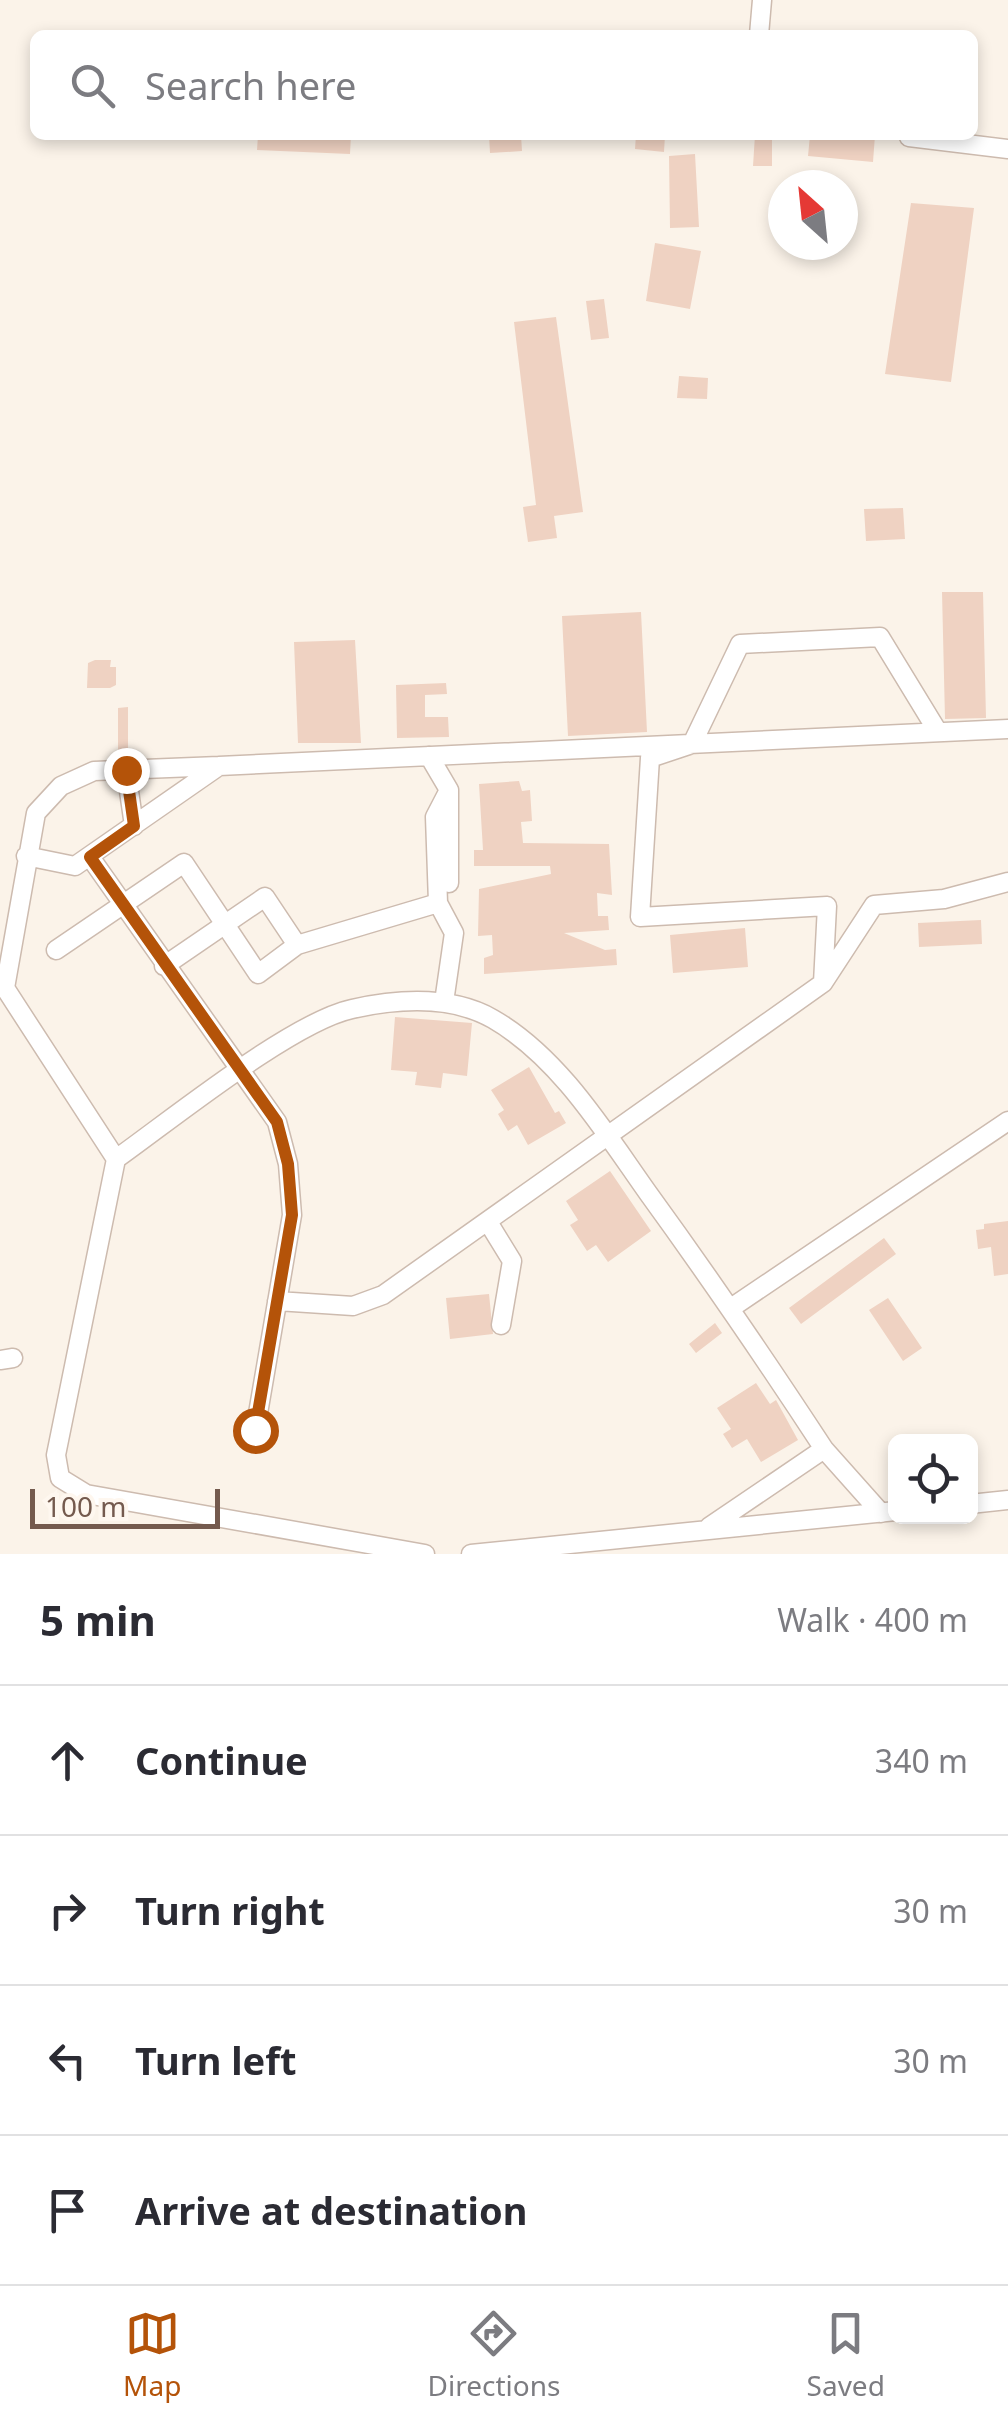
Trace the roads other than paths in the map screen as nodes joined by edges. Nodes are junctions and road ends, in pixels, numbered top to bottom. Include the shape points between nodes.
1 (762, 0) edge
2 (759, 30) edge
3 (934, 140) edge
4 (1008, 149) edge
5 (1008, 730) edge
6 (938, 732) junction
7 (692, 744) junction
8 (429, 756) junction
9 (219, 766) junction
10 (126, 770) junction
11 (448, 790) junction
12 (134, 826) junction
13 (26, 856) junction
14 (90, 857) junction
15 (1008, 882) edge
16 (438, 903) junction
17 (121, 904) junction
18 (224, 922) junction
19 (454, 933) junction
20 (297, 945) junction
21 (56, 950) dead end
22 (164, 966) junction
23 (823, 983) junction
24 (444, 1002) junction
25 (240, 1074) junction
26 (1008, 1120) edge
27 (609, 1138) junction
28 (116, 1158) junction
29 (488, 1222) junction
30 (277, 1301) junction
31 (731, 1308) junction
32 (502, 1325) dead end
33 (255, 1430) dead end
34 (824, 1449) junction
35 (1008, 1500) edge
36 (978, 1503) edge
37 (888, 1512) edge
38 (705, 1530) junction
39 (426, 1554) edge
40 (470, 1554) edge

1 - 2 lane
3 - 4 lane
5 - 6 lane
6 - 7 lane
6 - 7 lane via 880,636 740,644
7 - 8 lane
7 - 23 lane via 650,758 640,917 827,906
8 - 9 lane
8 - 11 lane
9 - 10 lane
9 - 12 lane
10 - 12 lane
10 - 13 lane via 94,771 61,786 36,813
11 - 16 lane via 435,817
11 - 19 lane
12 - 14 lane
13 - 14 lane via 75,866
13 - 28 lane via 5,988
14 - 17 lane
15 - 23 lane via 944,899 874,905
16 - 19 lane
16 - 20 lane
17 - 18 lane via 184,863
17 - 21 lane
17 - 22 lane
18 - 20 lane via 264,897
18 - 20 lane via 258,974
18 - 22 lane
19 - 24 lane
22 - 25 lane
23 - 27 lane
24 - 25 lane via 348,1010 299,1032
24 - 27 lane via 491,1018 542,1056
25 - 28 lane
25 - 30 lane via 277,1122 288,1164 292,1215
26 - 31 lane
27 - 29 lane
27 - 31 lane
28 - 39 lane via 56,1456 60,1478 86,1494
29 - 30 lane via 383,1295 352,1306
29 - 32 lane via 512,1261
30 - 33 lane
31 - 34 lane
34 - 37 lane
34 - 38 lane
35 - 36 lane
37 - 38 lane
38 - 40 lane

